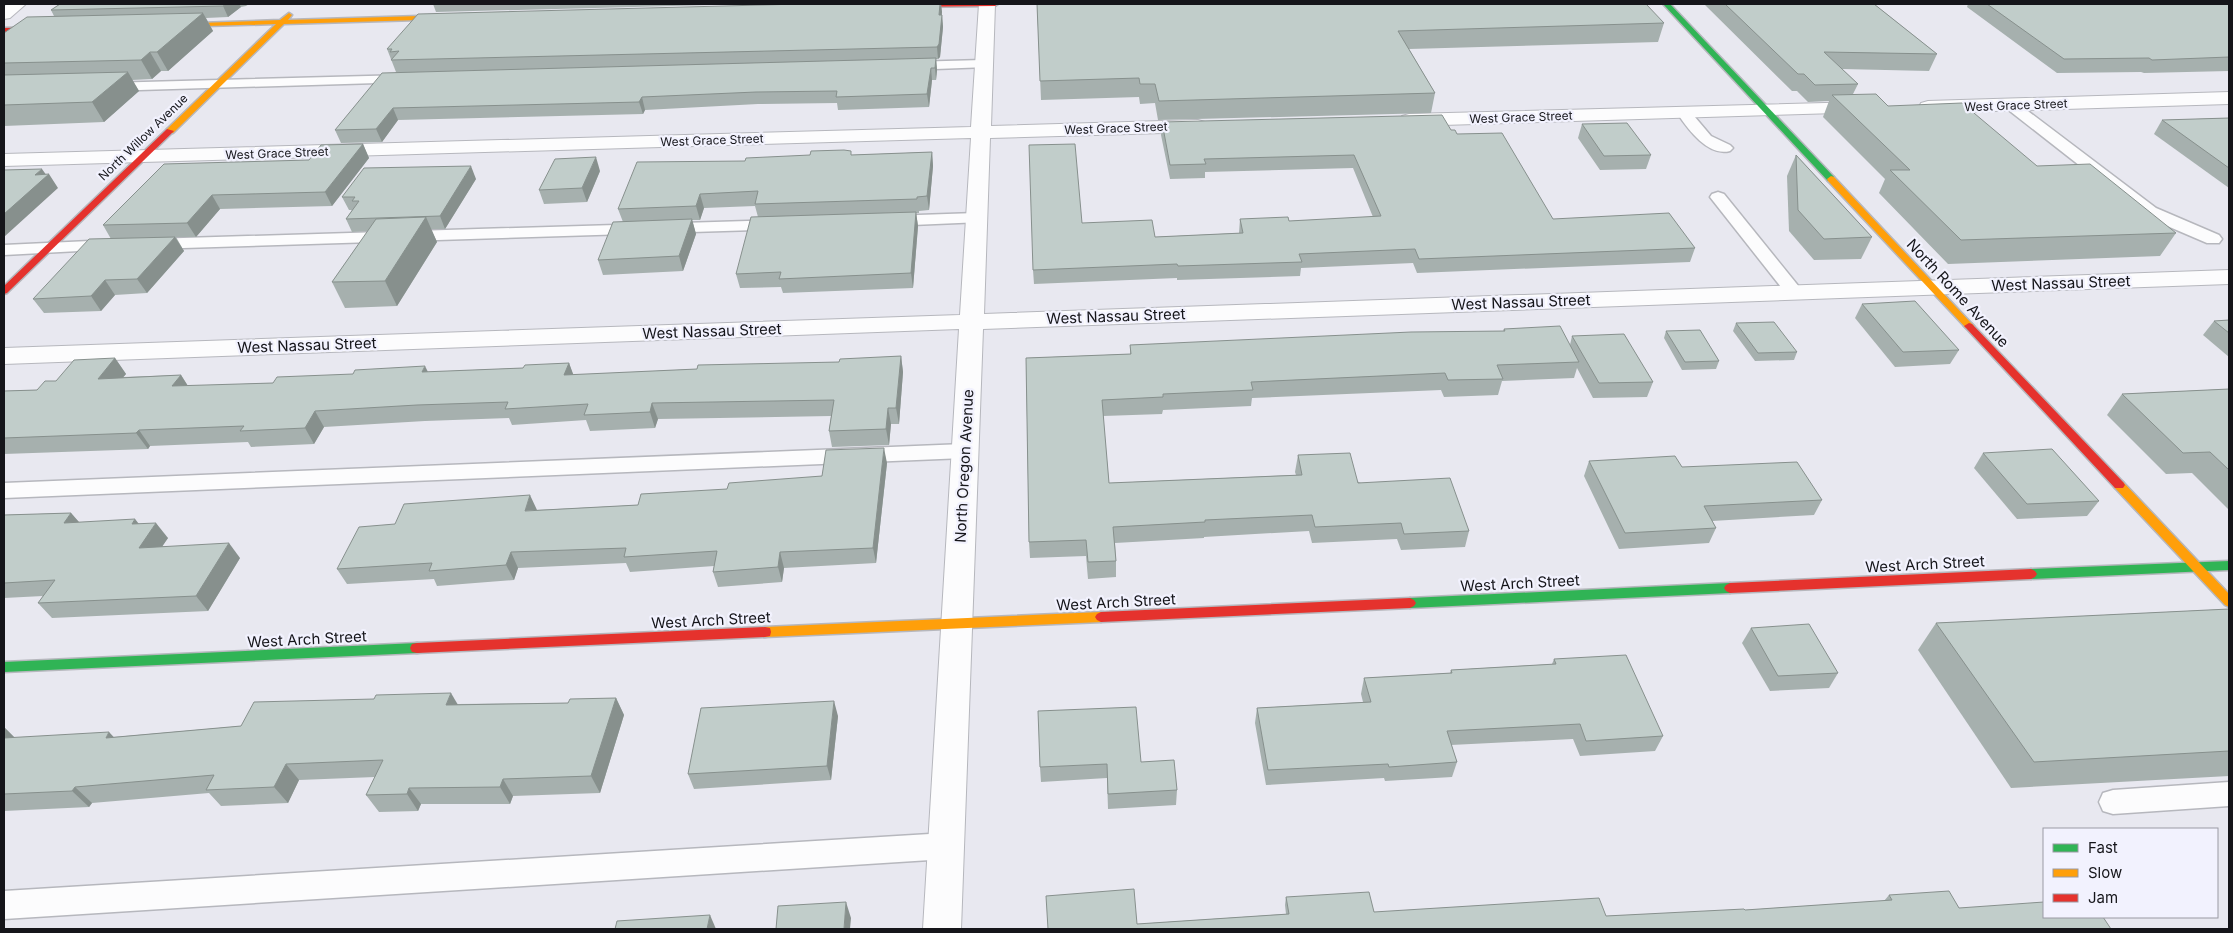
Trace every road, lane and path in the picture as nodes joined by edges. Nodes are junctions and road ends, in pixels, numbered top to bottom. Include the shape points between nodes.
1 (18, 4) edge
2 (986, 4) edge
3 (995, 4) edge
4 (1666, 4) edge
5 (888, 6) edge
6 (295, 10) dead end
7 (4, 14) edge
8 (462, 17) edge
9 (283, 22) junction
10 (161, 25) edge
11 (63, 28) edge
12 (4, 30) edge
13 (983, 64) junction
14 (894, 66) edge
15 (417, 79) edge
16 (219, 84) junction
17 (90, 87) edge
18 (2229, 98) edge
19 (2011, 105) junction
20 (1913, 107) edge
21 (1884, 108) edge
22 (1767, 111) junction
23 (1684, 113) junction
24 (1387, 121) edge
25 (1218, 126) edge
26 (980, 132) junction
27 (1725, 148) dead end
28 (141, 157) junction
29 (4, 160) edge
30 (1718, 197) dead end
31 (976, 218) junction
32 (876, 221) edge
33 (797, 224) edge
34 (2213, 238) dead end
35 (49, 248) junction
36 (4, 250) edge
37 (2229, 277) edge
38 (1932, 287) junction
39 (4, 291) edge
40 (1794, 292) junction
41 (970, 322) junction
42 (4, 356) edge
43 (964, 451) junction
44 (4, 491) edge
45 (2229, 565) edge
46 (2195, 566) junction
47 (2229, 602) edge
48 (957, 624) junction
49 (4, 668) edge
50 (2229, 794) edge
51 (2113, 802) dead end
52 (946, 846) junction
53 (4, 905) edge
54 (942, 929) edge

1 - 7 street
2 - 3 street
2 - 5 street
2 - 13 street, North Oregon Avenue
4 - 22 street, North Rome Avenue
6 - 9 street, North Willow Avenue
8 - 9 street
9 - 10 street
9 - 16 street, North Willow Avenue
11 - 12 street
13 - 14 lane
13 - 26 street, North Oregon Avenue
15 - 16 lane
16 - 17 lane
16 - 28 street, North Willow Avenue
18 - 19 street, West Grace Street
19 - 20 street, West Grace Street
19 - 34 lane via 2150,212
21 - 22 street, West Grace Street
22 - 23 street, West Grace Street
22 - 38 street, North Rome Avenue
23 - 24 street, West Grace Street
23 - 27 lane via 1706,139
25 - 26 street, West Grace Street
26 - 28 street, West Grace Street
26 - 31 street, North Oregon Avenue
28 - 29 street, West Grace Street
28 - 35 street, North Willow Avenue
30 - 40 lane
31 - 32 lane
31 - 41 street, North Oregon Avenue
33 - 35 lane
35 - 36 lane
35 - 39 street, North Willow Avenue
37 - 38 street, West Nassau Street
38 - 40 street, West Nassau Street
38 - 46 street, North Rome Avenue
40 - 41 street, West Nassau Street
41 - 42 street, West Nassau Street
41 - 43 street, North Oregon Avenue
43 - 44 lane
43 - 48 street, North Oregon Avenue
45 - 46 street, West Arch Street
46 - 47 street, North Rome Avenue
46 - 48 street, West Arch Street
48 - 49 street, West Arch Street
48 - 52 street, North Oregon Avenue
50 - 51 lane
52 - 53 lane
52 - 54 street, North Oregon Avenue

